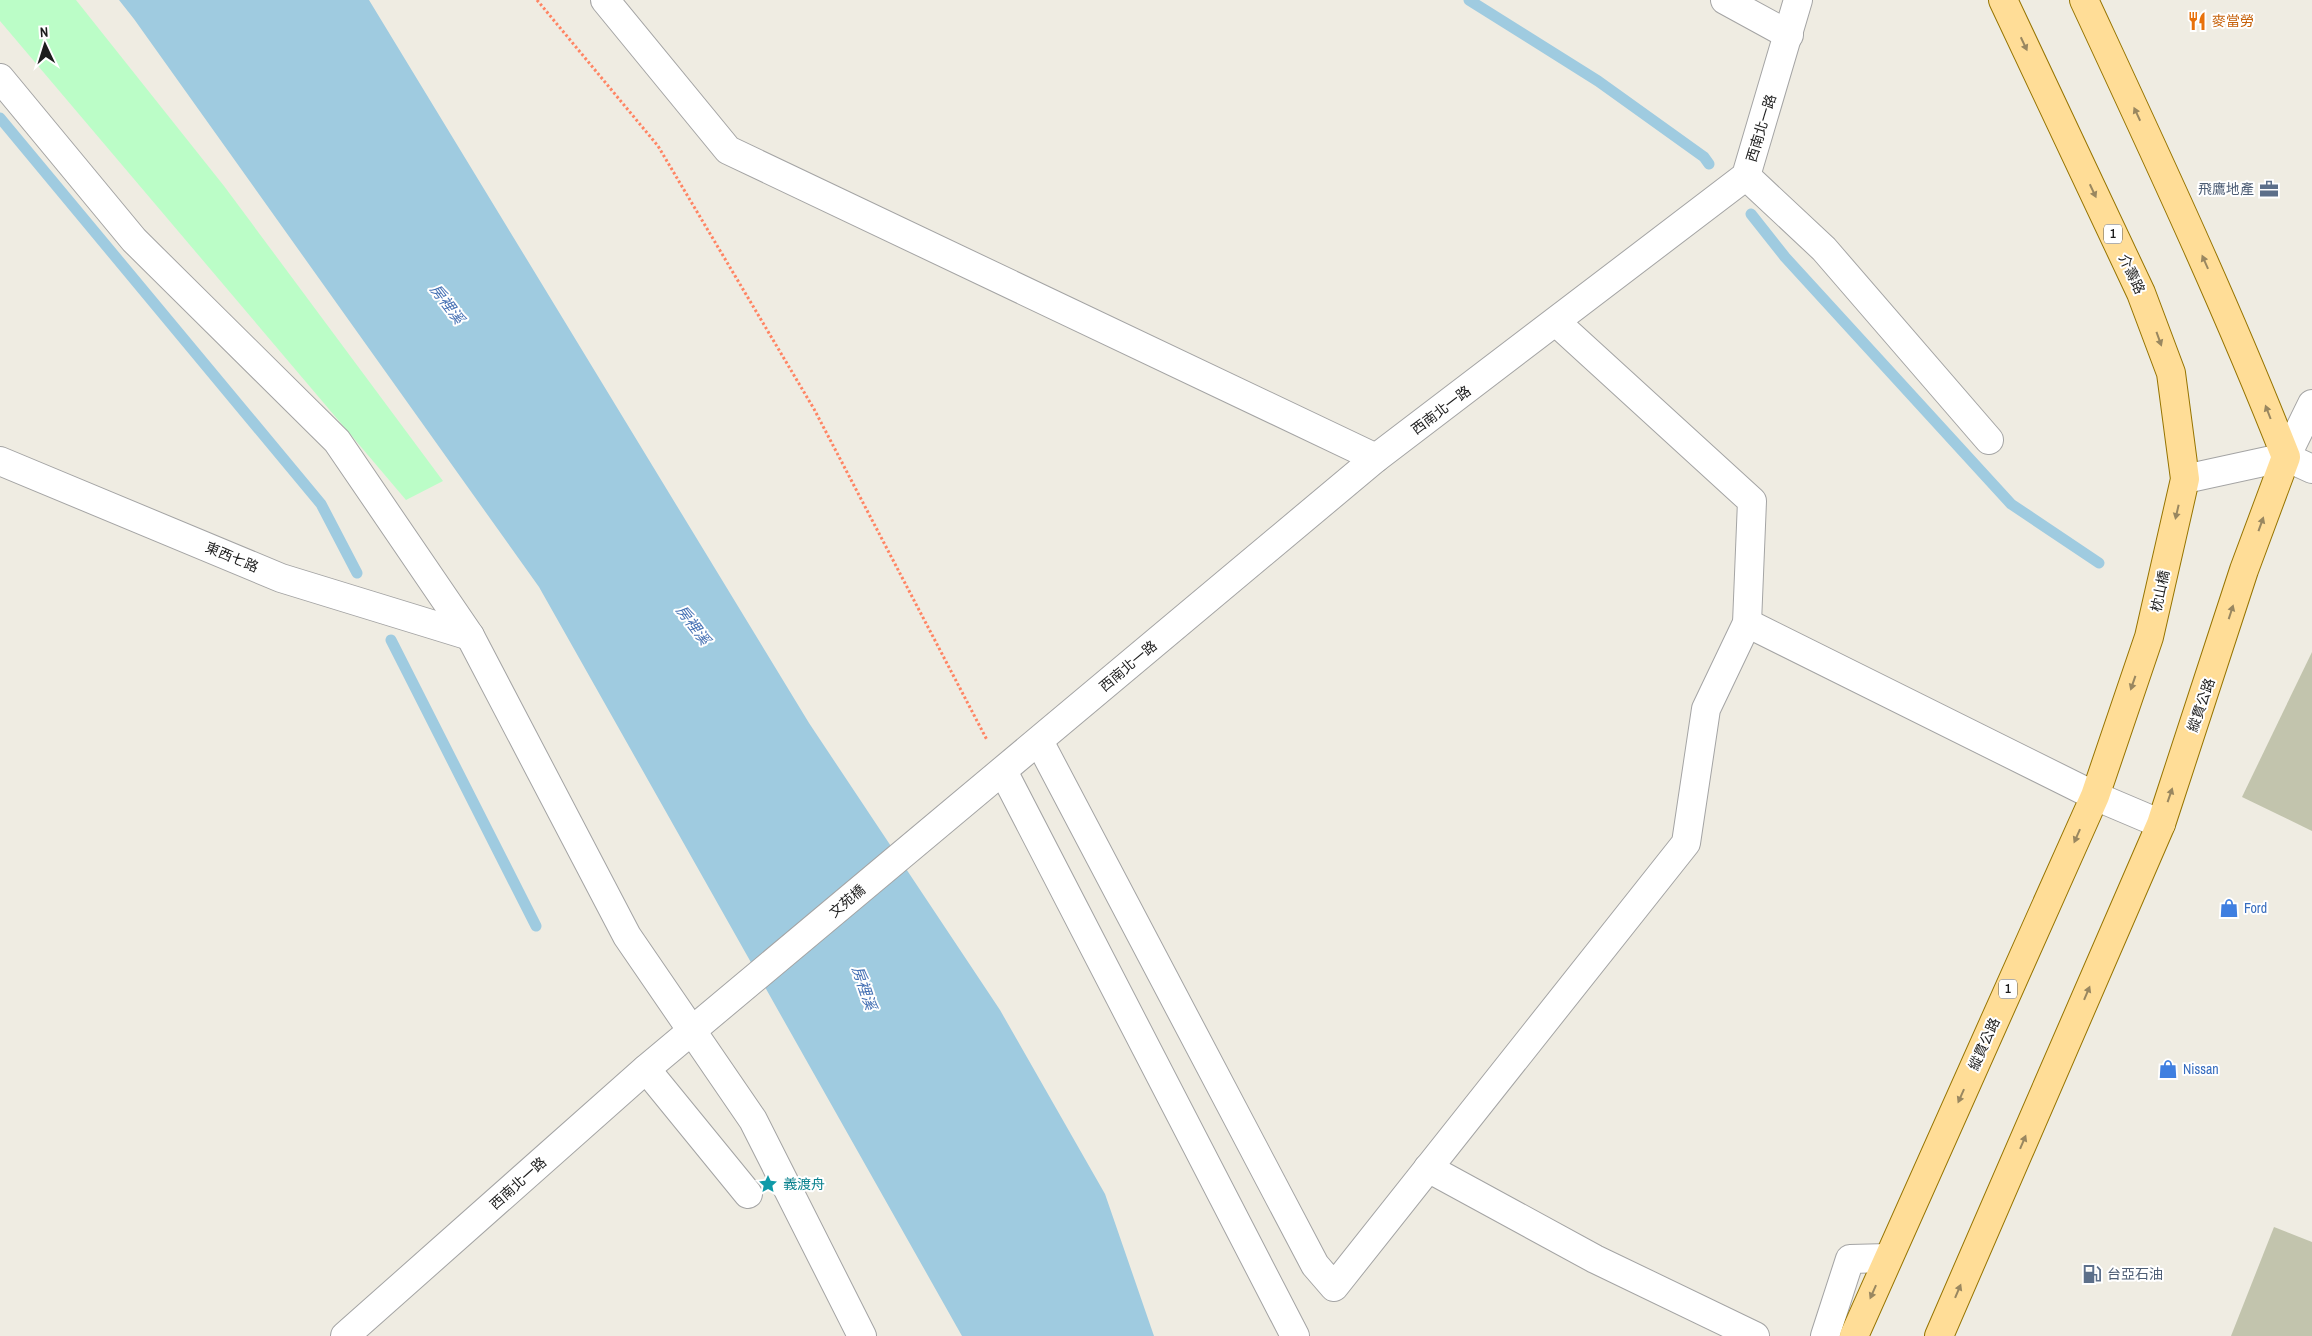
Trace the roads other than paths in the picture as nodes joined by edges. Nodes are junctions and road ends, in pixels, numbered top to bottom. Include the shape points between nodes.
1 (605, 0) edge
2 (1725, 0) edge
3 (1798, 0) edge
4 (2003, 0) edge
5 (2084, 0) edge
6 (1789, 34) junction
7 (0, 78) edge
8 (1746, 176) junction
9 (1556, 322) junction
10 (2312, 404) edge
11 (1989, 440) dead end
12 (2286, 457) junction
13 (1376, 458) junction
14 (0, 461) edge
15 (2312, 469) edge
16 (2185, 479) junction
17 (1747, 622) junction
18 (470, 636) junction
19 (2149, 637) joint
20 (1039, 741) junction
21 (1003, 771) junction
22 (2094, 796) junction
23 (2161, 824) junction
24 (691, 1030) junction
25 (646, 1069) junction
26 (1428, 1168) junction
27 (748, 1194) dead end
28 (1888, 1258) junction
29 (345, 1336) edge
30 (862, 1336) edge
31 (1295, 1336) edge
32 (1755, 1336) edge
33 (1825, 1336) edge
34 (1854, 1336) edge
35 (1938, 1336) edge

1 - 13 street via 728,150
2 - 6 street
3 - 6 street, 西南北一路
4 -> 16 main road, 介壽路 / 1 via 2141,293 2171,373
12 -> 5 main road via 2245,352
6 - 8 street, 西南北一路
7 - 18 street via 134,240 337,441
8 - 9 street, 西南北一路
8 - 11 street via 1824,249
9 - 13 street, 西南北一路
9 - 17 street via 1752,501
10 - 12 street
12 - 15 street
12 - 16 street
23 -> 12 main road, 縱貫公路 via 2244,570
13 - 20 street, 西南北一路
14 - 18 street, 東西七路 via 281,578
16 -> 19 main road, 枕山橋 / 1
17 - 22 street
17 - 26 street via 1706,709 1686,843
18 - 24 street via 627,936
19 -> 22 main road, 縱貫公路 / 1
20 - 21 street, 西南北一路
20 - 26 street via 1315,1265 1334,1287
21 - 24 street, 文苑橋
21 - 31 street
22 - 23 street
22 -> 28 main road, 縱貫公路 / 1
35 -> 23 main road, 縱貫公路
24 - 25 street, 西南北一路
24 - 30 street via 753,1120
25 - 27 street
25 - 29 street, 西南北一路
26 - 32 street via 1595,1259
28 - 33 street via 1850,1258
28 -> 34 main road, 縱貫公路 / 1

